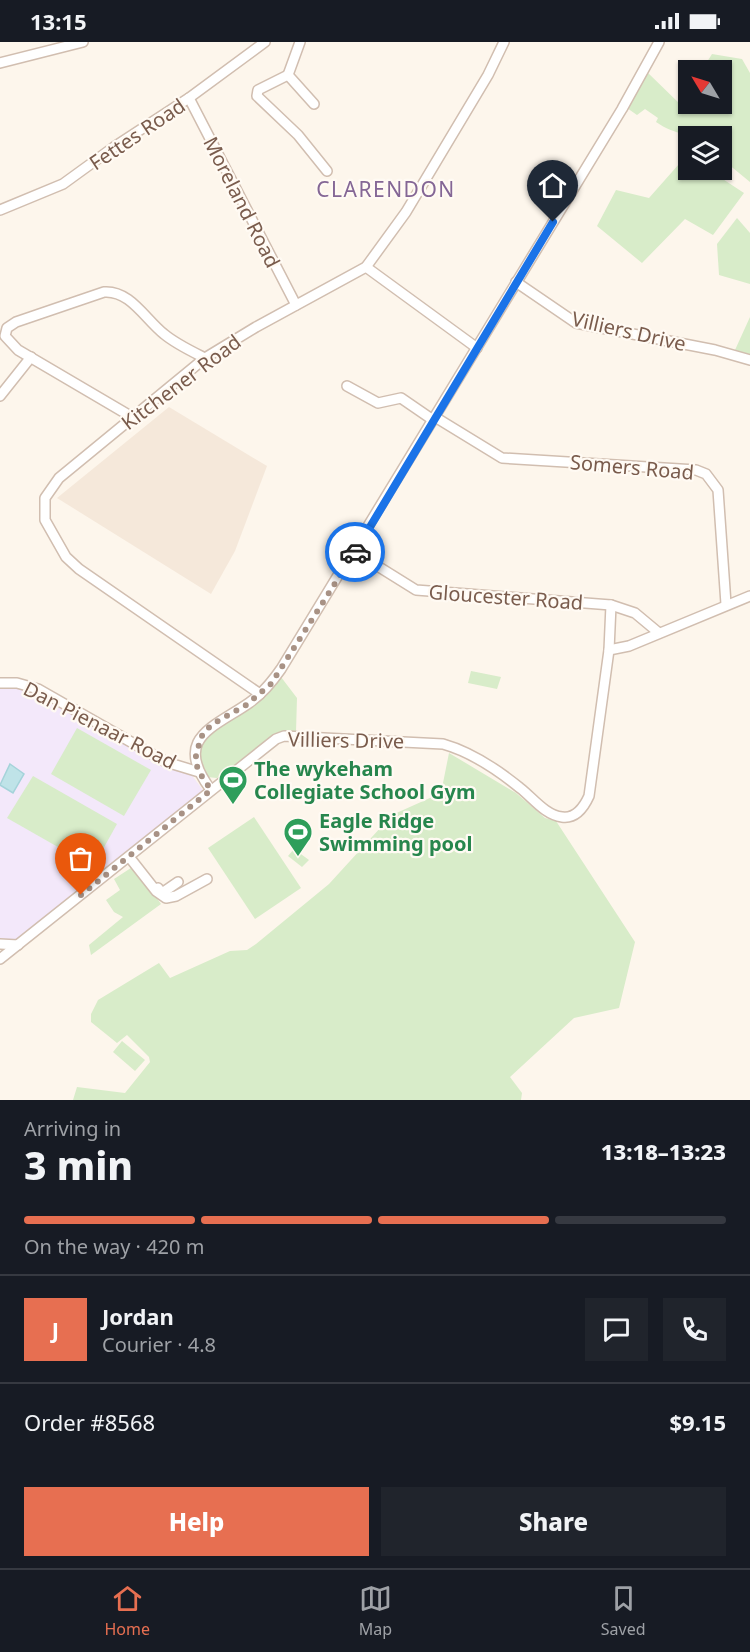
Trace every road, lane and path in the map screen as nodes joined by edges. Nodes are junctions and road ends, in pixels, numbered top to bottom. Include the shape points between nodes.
1 (83, 42) edge
2 (265, 42) edge
3 (300, 42) edge
4 (504, 42) edge
5 (658, 42) edge
6 (0, 63) edge
7 (288, 75) junction
8 (189, 98) junction
9 (315, 104) dead end
10 (327, 171) dead end
11 (0, 210) edge
12 (366, 267) junction
13 (516, 282) junction
14 (296, 305) junction
15 (477, 348) junction
16 (31, 357) junction
17 (205, 358) junction
18 (750, 360) edge
19 (347, 386) dead end
20 (0, 396) edge
21 (132, 417) junction
22 (434, 418) junction
23 (355, 552) junction
24 (750, 596) edge
25 (726, 604) junction
26 (611, 605) junction
27 (659, 633) junction
28 (609, 650) junction
29 (0, 682) edge
30 (260, 694) junction
31 (199, 772) junction
32 (211, 790) junction
33 (131, 856) junction
34 (207, 879) dead end
35 (178, 882) dead end
36 (0, 944) edge
37 (18, 945) junction
38 (0, 959) edge

1 - 6 street
2 - 8 street, Fettes Road
3 - 7 street
4 - 12 street, Kitchener Road via 406,212
5 - 13 street
7 - 9 street
7 - 10 street via 258,90 257,96 298,135
8 - 11 street, Fettes Road via 63,184
8 - 14 street, Moreland Road
12 - 14 street, Kitchener Road
12 - 15 street
13 - 15 street
13 - 18 street, Villiers Drive via 576,323
14 - 17 street, Kitchener Road
15 - 22 street
16 - 17 street via 7,339 10,324 114,291 165,335
16 - 20 street
16 - 21 street
17 - 21 street, Kitchener Road
19 - 22 street, Somers Road via 378,403 401,398
21 - 30 street, Kitchener Road via 59,478 45,498 45,520 66,557 79,569
22 - 23 street
22 - 25 street, Somers Road via 502,458 696,470 706,474 718,490
23 - 26 street, Gloucester Road via 416,590
23 - 30 street via 281,669
24 - 25 street
25 - 27 street
26 - 27 street, Gloucester Road via 635,613
26 - 28 street, Villiers Drive
27 - 28 street
28 - 32 street, Villiers Drive via 589,796 571,817 550,813 466,752 436,742 285,736 268,743
29 - 31 street, Dan Pienaar Road via 38,689 166,762
30 - 31 street via 205,731 195,760
31 - 32 street
32 - 33 street, Villiers Drive
33 - 34 street via 156,891 166,898
33 - 35 street via 162,893
33 - 37 street, Villiers Drive
36 - 37 street
37 - 38 street, Villiers Drive

